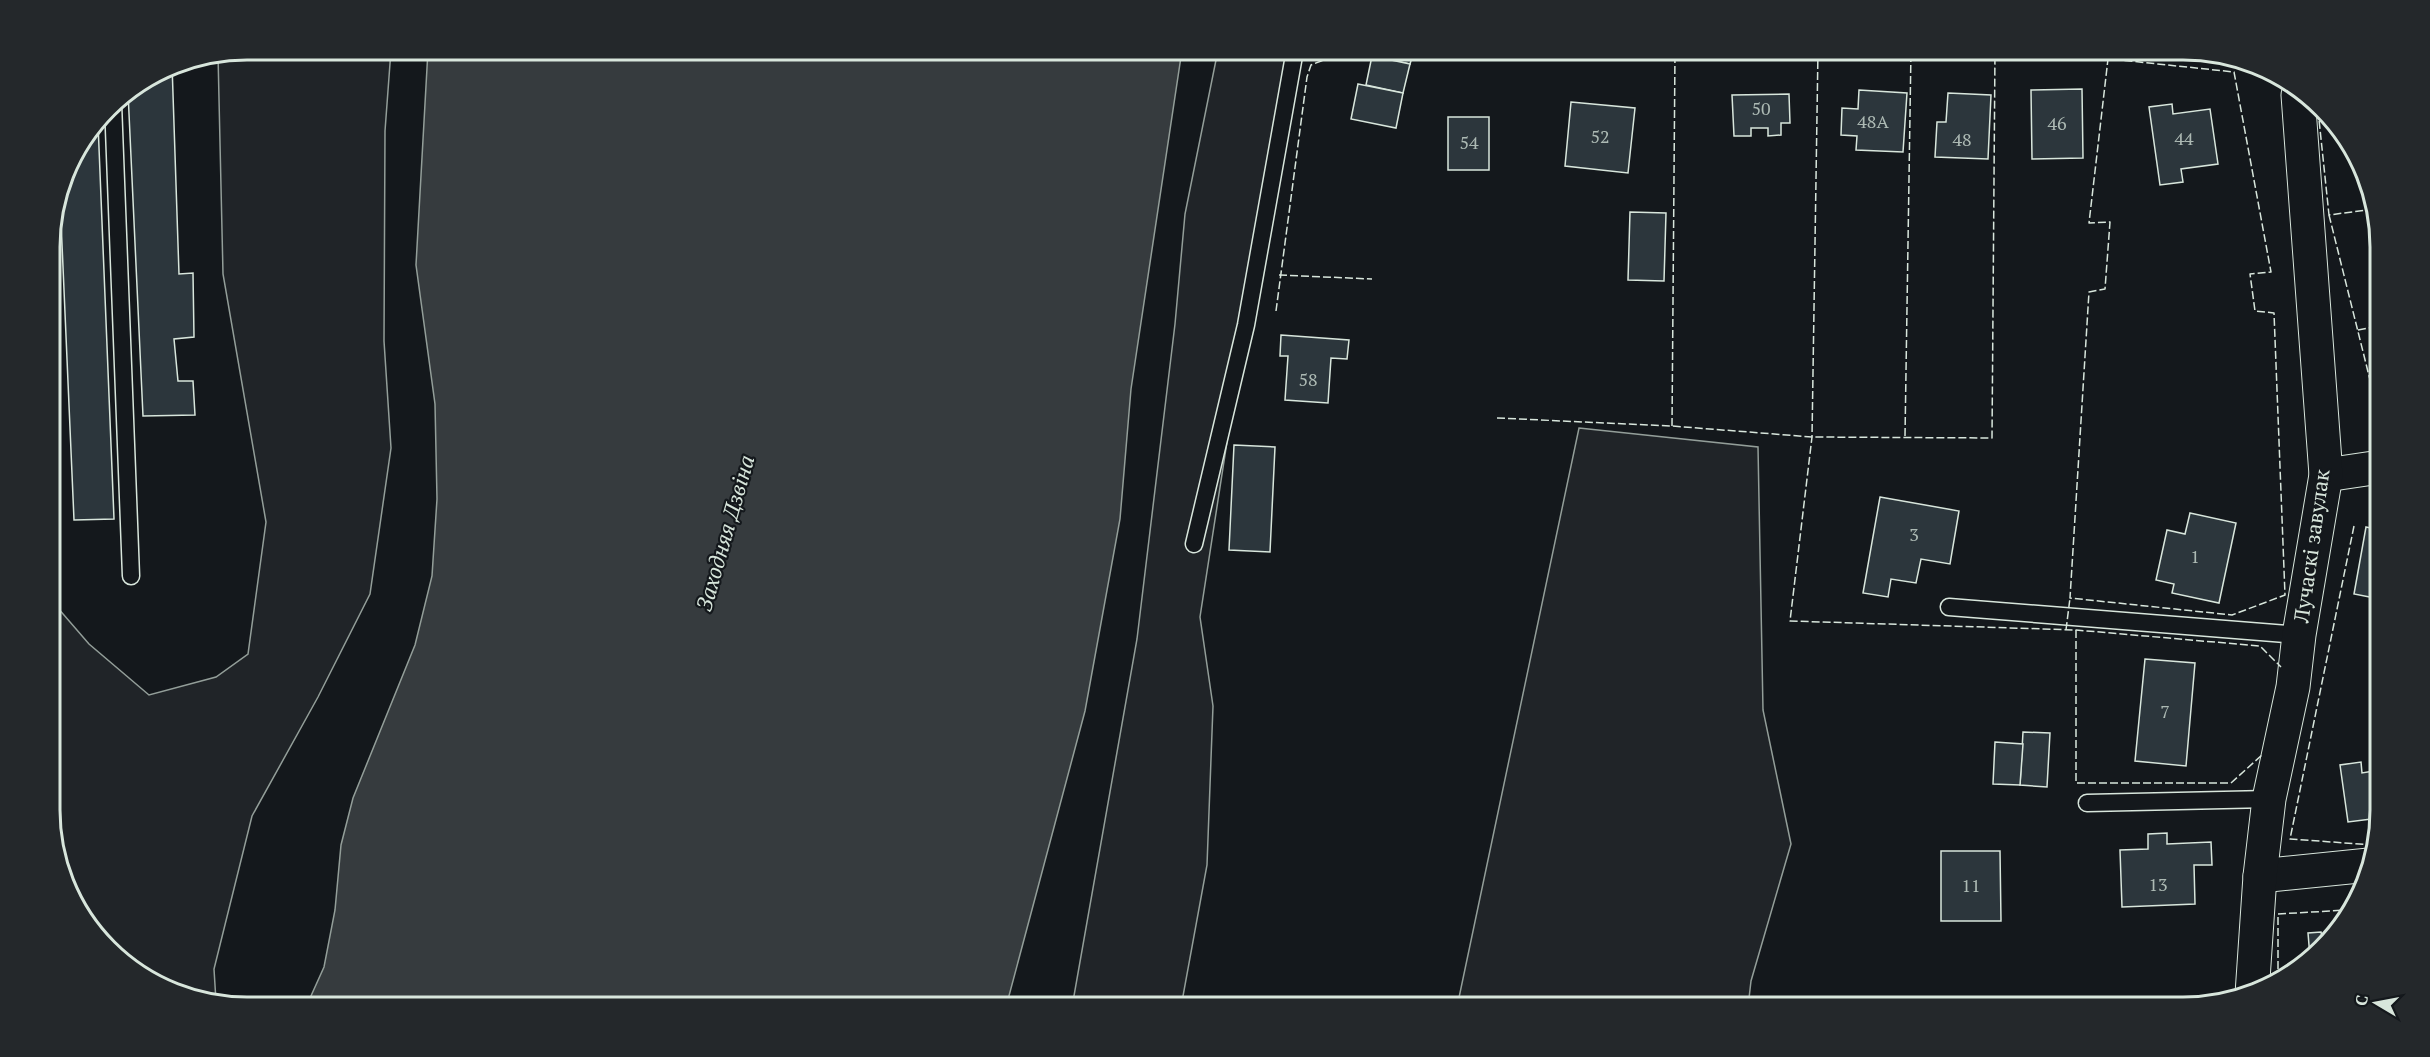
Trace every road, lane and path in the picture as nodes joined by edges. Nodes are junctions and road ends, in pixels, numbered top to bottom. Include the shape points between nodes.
1 (1293, 60) edge
2 (2298, 100) edge
3 (114, 117) edge
4 (2370, 468) edge
5 (2326, 475) junction
6 (1194, 544) dead end
7 (131, 576) dead end
8 (1949, 607) dead end
9 (2299, 635) junction
10 (2269, 799) junction
11 (2087, 803) dead end
12 (2361, 866) edge
13 (2260, 876) junction
14 (2254, 983) edge

1 - 6 lane via 1246,325
2 - 5 street, Лучаскі завулак
3 - 7 lane
4 - 5 street
5 - 9 street, Лучаскі завулак
8 - 9 lane
9 - 10 street, Лучаскі завулак via 2294,687
10 - 11 lane
10 - 13 street, Лучаскі завулак
12 - 13 street
13 - 14 street, Лучаскі завулак

